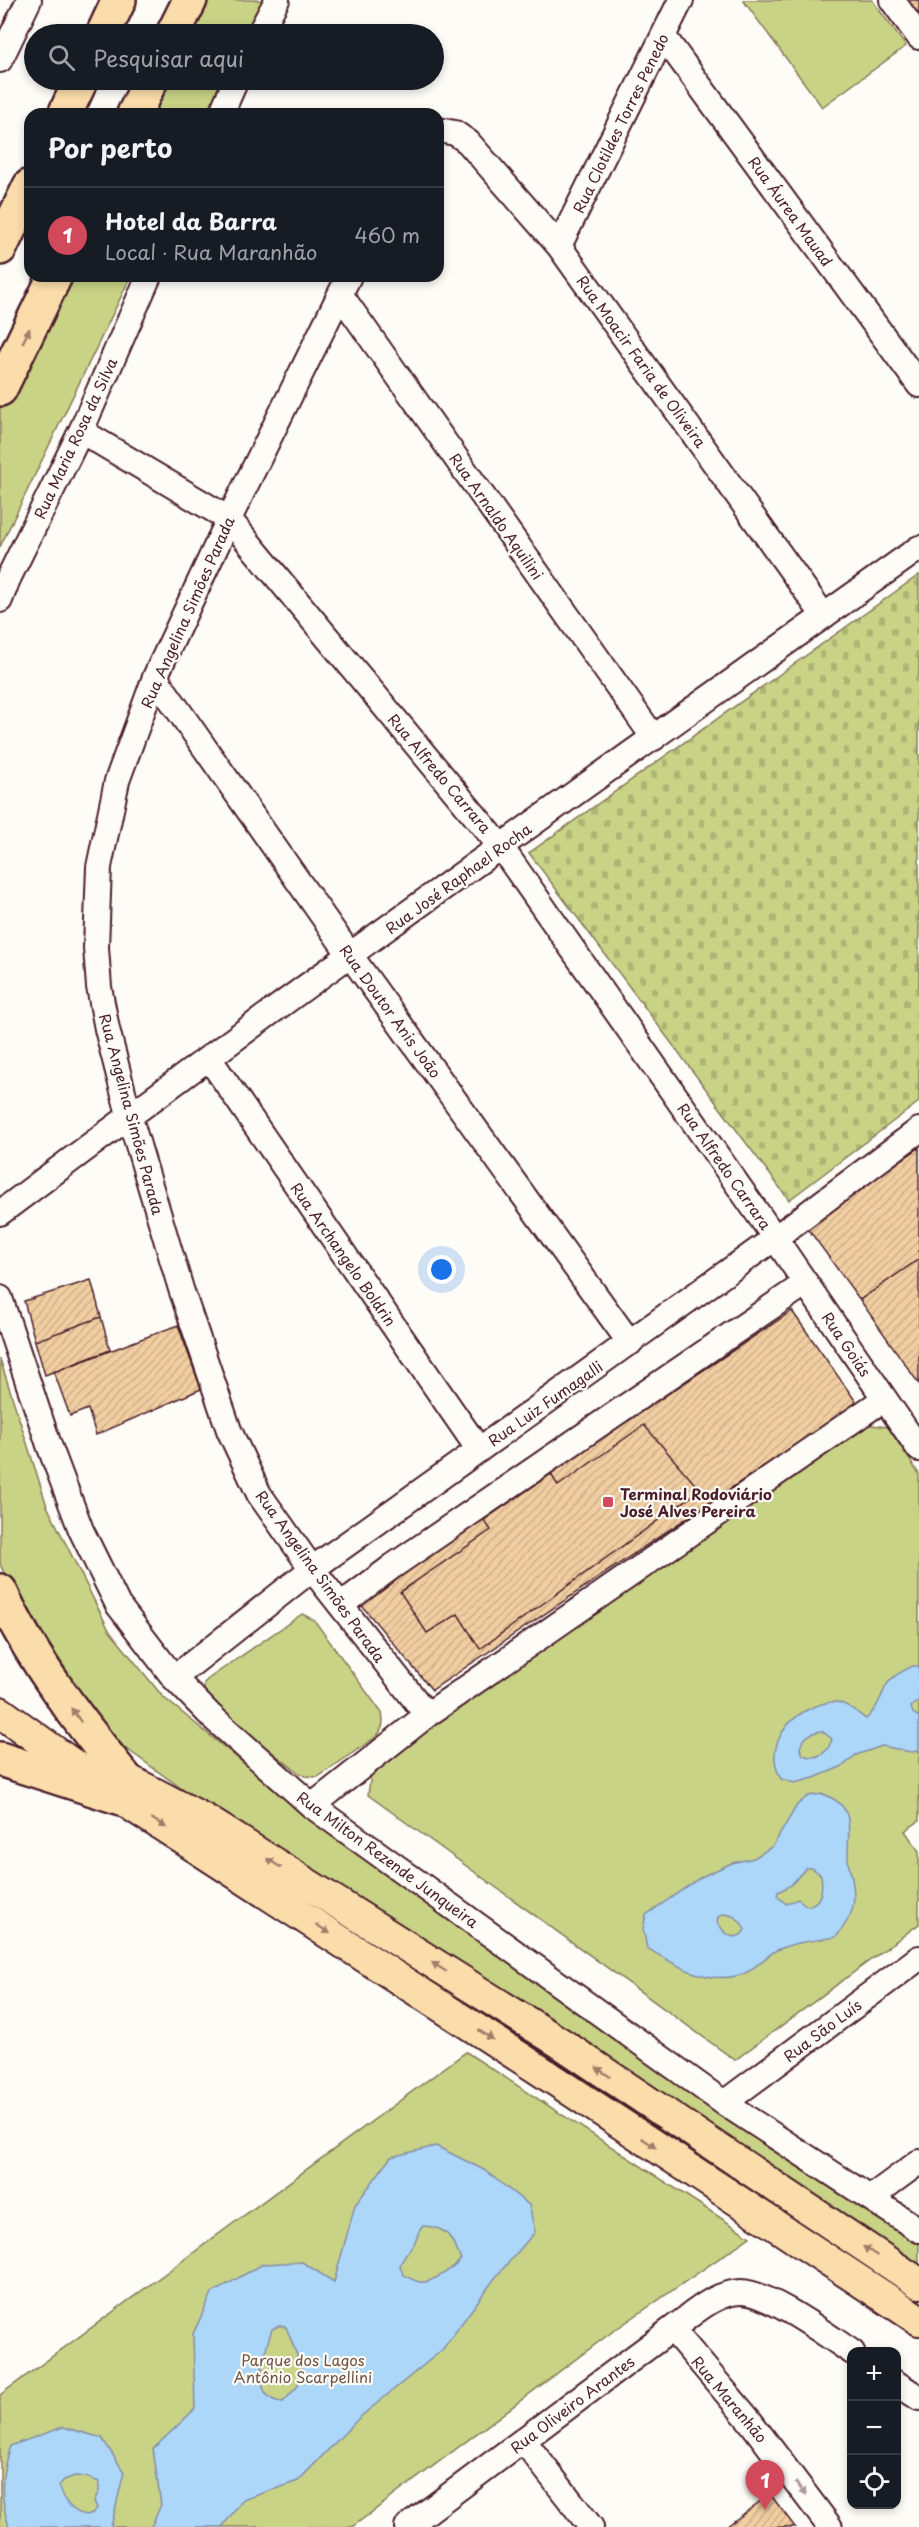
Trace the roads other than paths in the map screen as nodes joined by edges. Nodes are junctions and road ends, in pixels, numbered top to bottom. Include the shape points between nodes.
1 (29, 0) edge
2 (119, 0) edge
3 (190, 0) edge
4 (277, 0) edge
5 (681, 0) edge
6 (892, 0) edge
7 (108, 24) edge
8 (178, 24) edge
9 (264, 24) edge
10 (663, 37) junction
11 (919, 37) edge
12 (0, 60) edge
13 (76, 90) edge
14 (146, 90) edge
15 (232, 90) edge
16 (67, 108) edge
17 (137, 108) edge
18 (224, 108) edge
19 (444, 131) edge
20 (24, 194) edge
21 (24, 198) edge
22 (0, 231) edge
23 (559, 246) junction
24 (0, 248) edge
25 (52, 282) edge
26 (146, 282) edge
27 (344, 285) edge
28 (919, 385) edge
29 (0, 389) edge
30 (81, 430) junction
31 (229, 519) junction
32 (919, 548) edge
33 (0, 600) edge
34 (824, 616) junction
35 (155, 676) junction
36 (654, 738) junction
37 (501, 847) junction
38 (350, 955) junction
39 (209, 1058) junction
40 (129, 1115) junction
41 (919, 1130) edge
42 (0, 1213) edge
43 (775, 1239) junction
44 (806, 1283) junction
45 (0, 1298) edge
46 (630, 1342) junction
47 (884, 1399) junction
48 (919, 1449) edge
49 (479, 1450) junction
50 (312, 1569) junction
51 (0, 1592) edge
52 (341, 1605) junction
53 (174, 1678) junction
54 (0, 1712) edge
55 (427, 1715) junction
56 (0, 1759) edge
57 (122, 1787) junction
58 (312, 1806) junction
59 (919, 1958) edge
60 (724, 2103) junction
61 (919, 2162) edge
62 (870, 2198) junction
63 (919, 2230) edge
64 (919, 2283) edge
65 (919, 2320) edge
66 (672, 2329) junction
67 (847, 2349) edge
68 (901, 2386) edge
69 (919, 2398) edge
70 (524, 2441) junction
71 (407, 2527) edge
72 (591, 2527) edge
73 (830, 2527) edge

1 - 12 street
2 - 7 highway
3 - 8 highway
4 - 9 street
5 - 10 street, Rua Clotildes Torres Penedo
6 - 11 street
10 - 23 street, Rua Clotildes Torres Penedo
10 - 28 street, Rua Áurea Mauad
13 - 16 highway
14 - 17 highway
15 - 18 street
19 - 23 street, Rua Moacir Faria de Oliveira via 468,142
20 - 22 highway
21 - 24 highway
23 - 34 street, Rua Moacir Faria de Oliveira
29 -> 25 highway
26 - 30 street, Rua Maria Rosa da Silva
27 - 31 street, Rua Angelina Simões Parada
27 - 36 street, Rua Arnaldo Aquilini
30 - 31 street, Rua Alfredo Carrara
30 - 33 street, Rua Maria Rosa da Silva
31 - 35 street, Rua Angelina Simões Parada
31 - 37 street, Rua Alfredo Carrara
32 - 34 street, Rua José Raphael Rocha
34 - 36 street, Rua José Raphael Rocha
35 - 38 street, Rua Doutor Anis João
35 - 40 street, Rua Angelina Simões Parada via 117,781 99,867 96,910 99,987
36 - 37 street, Rua José Raphael Rocha
37 - 38 street, Rua José Raphael Rocha
37 - 43 street, Rua Alfredo Carrara
38 - 39 street, Rua José Raphael Rocha
38 - 46 street, Rua Doutor Anis João
39 - 40 street, Rua José Raphael Rocha
39 - 49 street, Rua Archangelo Boldrin
40 - 42 street, Rua José Raphael Rocha
40 - 50 street, Rua Angelina Simões Parada via 181,1289 229,1430 259,1494
41 - 43 street, Rua Luiz Fumagalli
43 - 44 street, Rua Goiás
43 - 46 street, Rua Luiz Fumagalli
44 - 47 street, Rua Goiás
44 - 52 street
45 - 53 street, Rua Milton Rezende Junqueira via 81,1530 118,1605
46 - 49 street, Rua Luiz Fumagalli
47 - 48 street, Rua Goiás
47 - 55 street
49 - 50 street, Rua Luiz Fumagalli
50 - 52 street, Rua Angelina Simões Parada
50 - 53 street, Rua Luiz Fumagalli
57 -> 51 highway via 47,1675
52 - 55 street, Rua Angelina Simões Parada
53 - 58 street, Rua Milton Rezende Junqueira
54 - 57 main road
55 - 58 street
56 - 57 highway
64 -> 57 main road via 562,2044 204,1819
57 -> 65 main road via 682,2166
58 - 60 street, Rua Milton Rezende Junqueira
59 - 60 street, Rua São Luís
60 - 62 street, Rua Milton Rezende Junqueira
61 - 62 street
62 - 63 street, Rua Milton Rezende Junqueira
66 - 67 street, Rua Oliveiro Arantes via 709,2303 742,2292 765,2298
66 - 70 street, Rua Oliveiro Arantes
66 -> 73 street, Rua Maranhão via 750,2421
68 - 69 street
70 - 71 street, Rua Oliveiro Arantes
70 - 72 street

